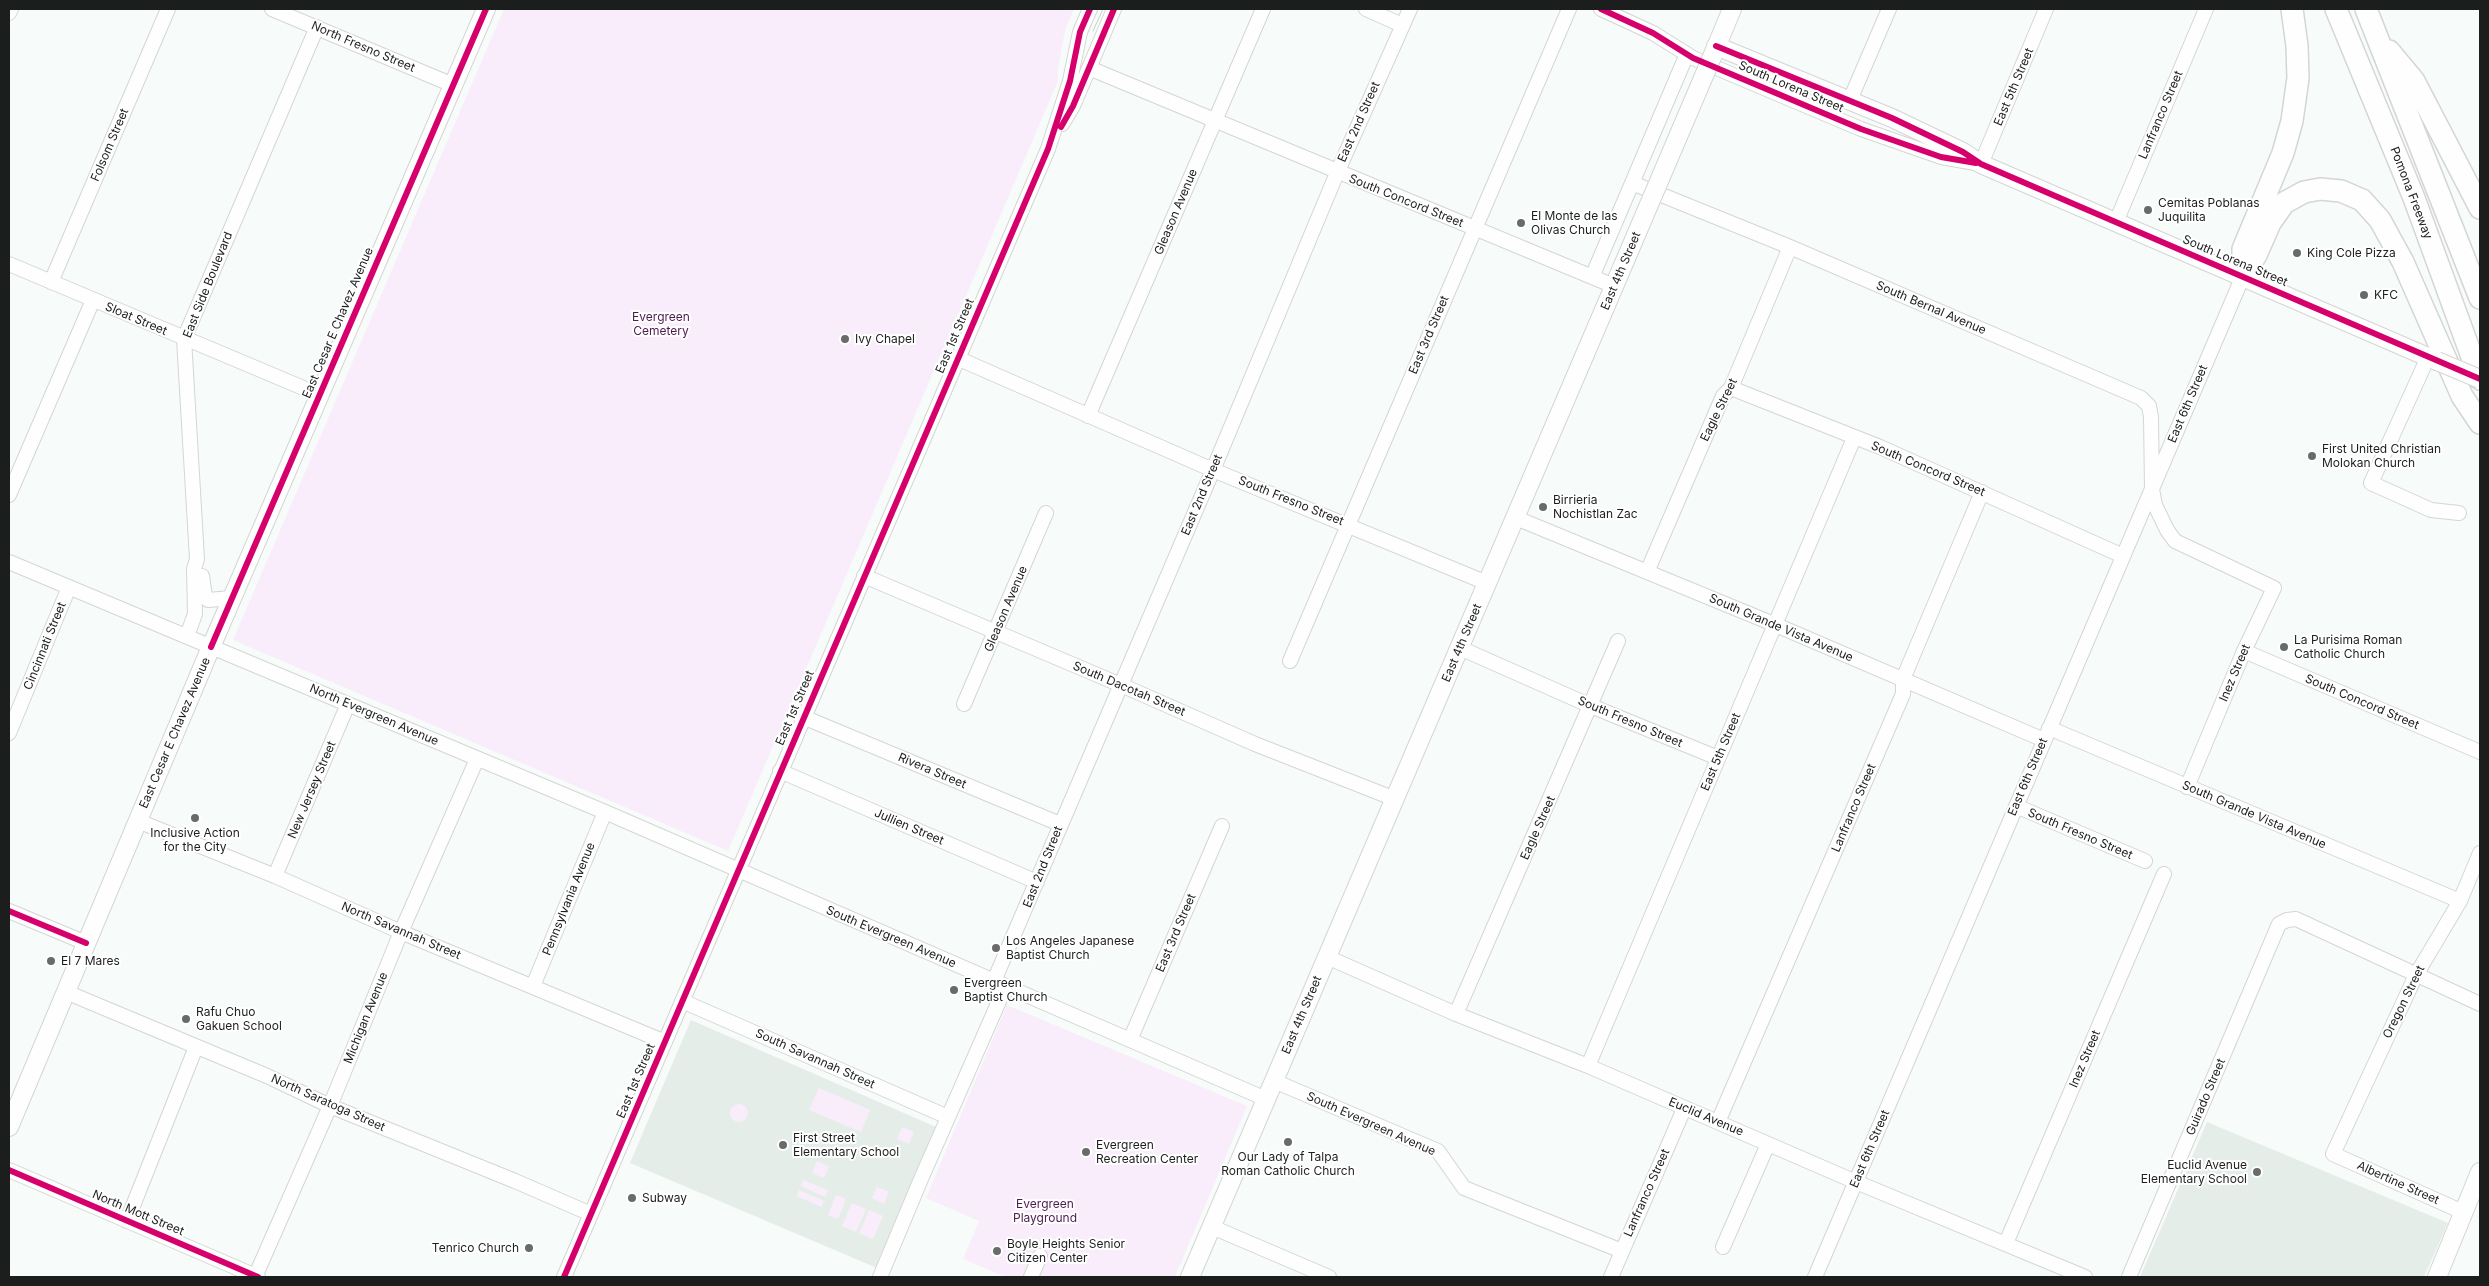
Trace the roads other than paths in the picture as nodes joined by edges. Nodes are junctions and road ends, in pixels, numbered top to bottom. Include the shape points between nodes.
1 (11, 9) edge
2 (168, 9) edge
3 (272, 9) edge
4 (486, 9) edge
5 (1090, 9) edge
6 (1114, 9) edge
7 (1263, 9) edge
8 (1366, 9) edge
9 (1410, 9) edge
10 (1569, 9) edge
11 (1600, 9) edge
12 (1732, 9) edge
13 (1889, 9) edge
14 (2046, 9) edge
15 (2206, 9) edge
16 (2292, 9) edge
17 (2336, 9) edge
18 (2366, 9) edge
19 (9, 13) edge
20 (1402, 25) junction
21 (317, 27) junction
22 (2376, 36) junction
23 (1714, 51) junction
24 (1687, 54) junction
25 (1088, 68) junction
26 (453, 85) junction
27 (1850, 100) junction
28 (1215, 121) junction
29 (1048, 149) junction
30 (1981, 164) junction
31 (1337, 173) junction
32 (1632, 183) junction
33 (2480, 208) edge
34 (2116, 222) junction
35 (1475, 229) junction
36 (1790, 247) junction
37 (9, 264) edge
38 (2243, 276) junction
39 (1592, 277) junction
40 (51, 282) junction
41 (1614, 286) junction
42 (2480, 298) edge
43 (93, 300) junction
44 (184, 339) junction
45 (958, 358) junction
46 (2433, 359) junction
47 (2480, 379) edge
48 (1731, 388) junction
49 (320, 395) junction
50 (1088, 416) junction
51 (2151, 417) junction
52 (2480, 423) edge
53 (1854, 438) junction
54 (2172, 442) junction
55 (1213, 470) junction
56 (2152, 489) junction
57 (1982, 492) junction
58 (9, 496) edge
59 (1046, 513) dead end
60 (2459, 513) dead end
61 (1516, 518) junction
62 (1348, 524) junction
63 (2123, 556) junction
64 (198, 559) junction
65 (9, 562) edge
66 (1647, 572) junction
67 (864, 576) junction
68 (1487, 583) junction
69 (69, 587) junction
70 (232, 598) junction
71 (1776, 625) junction
72 (996, 632) junction
73 (187, 636) junction
74 (1618, 641) dead end
75 (211, 647) junction
76 (1460, 648) junction
77 (2244, 651) junction
78 (1290, 661) dead end
79 (1903, 680) junction
80 (1121, 684) junction
81 (348, 704) junction
82 (964, 704) dead end
83 (1591, 706) junction
84 (803, 717) junction
85 (9, 733) edge
86 (2046, 734) junction
87 (2480, 752) edge
88 (1718, 758) junction
89 (477, 759) junction
90 (780, 771) junction
91 (2187, 787) junction
92 (1395, 799) junction
93 (2016, 806) junction
94 (605, 812) junction
95 (138, 821) junction
96 (1060, 824) junction
97 (1222, 826) dead end
98 (2480, 853) edge
99 (2145, 861) dead end
100 (737, 871) junction
101 (2164, 874) dead end
102 (275, 876) junction
103 (1037, 882) junction
104 (2460, 901) junction
105 (9, 911) edge
106 (401, 932) junction
107 (86, 943) junction
108 (1327, 956) junction
109 (2416, 975) junction
110 (997, 983) junction
111 (533, 986) junction
112 (66, 992) junction
113 (682, 1001) junction
114 (2480, 1004) edge
115 (1456, 1014) junction
116 (1130, 1040) junction
117 (665, 1042) junction
118 (196, 1047) junction
119 (1588, 1066) junction
120 (1274, 1081) junction
121 (1266, 1099) junction
122 (330, 1106) junction
123 (1684, 1108) junction
124 (948, 1117) junction
125 (1718, 1122) junction
126 (9, 1127) edge
127 (1768, 1144) junction
128 (2334, 1154) joint
129 (9, 1170) edge
130 (2480, 1172) edge
131 (1856, 1182) junction
132 (2463, 1212) junction
133 (590, 1214) junction
134 (127, 1221) junction
135 (1212, 1227) junction
136 (2006, 1244) junction
137 (1723, 1247) dead end
138 (1622, 1251) junction
139 (1040, 1256) dead end
140 (256, 1277) edge
141 (564, 1277) edge
142 (880, 1277) edge
143 (1031, 1277) edge
144 (1190, 1277) edge
145 (1329, 1277) edge
146 (1611, 1277) edge
147 (1815, 1277) edge
148 (2085, 1277) edge
149 (2129, 1277) edge
150 (2439, 1277) edge

1 - 19 street
2 - 40 street, Folsom Street
3 - 21 street, North Fresno Street
4 - 26 main road, East Cesar E Chavez Avenue
5 - 29 street, East 1st Street via 1080,32 1070,81
6 - 25 street, East 1st Street
7 - 28 street, Gleason Avenue
8 - 20 street
9 - 20 street, East 2nd Street
10 - 35 street, East 3rd Street
11 - 24 street, South Lorena Street via 1653,32
12 - 23 main road, East 4th Street
13 - 27 street
14 - 30 street, East 5th Street
15 - 34 street, Lanfranco Street
16 - 38 highway via 2298,78 2292,121 2283,153 2242,249
17 - 47 highway, Pomona Freeway via 2414,198
18 - 22 highway, Pomona Freeway
20 - 31 street, East 2nd Street
21 - 26 street, North Fresno Street
21 - 44 street, East Side Boulevard
22 - 33 highway via 2414,81
22 - 42 highway, Pomona Freeway
23 - 27 main road, South Lorena Street
23 - 41 main road, East 4th Street, bridge
24 - 30 street, South Lorena Street via 1861,130 1942,157
24 - 32 street, East 4th Street
25 - 28 street, South Concord Street
25 - 29 street, East 1st Street via 1073,106
26 - 49 main road, East Cesar E Chavez Avenue
27 - 30 main road, South Lorena Street via 1963,152
28 - 31 street, South Concord Street
28 - 50 street, Gleason Avenue
29 - 45 street, East 1st Street
30 - 34 main road, South Lorena Street
31 - 35 street, South Concord Street
31 - 55 street, East 2nd Street
32 - 36 street, South Bernal Avenue
32 - 39 street, East 4th Street
34 - 38 main road, South Lorena Street
35 - 39 street, South Concord Street
35 - 62 street, East 3rd Street
36 - 48 street, Eagle Street
36 - 51 street, South Bernal Avenue via 2141,398 2149,406
37 - 40 street, Sloat Street
38 - 46 main road, South Lorena Street
38 - 52 highway via 2284,203 2304,192 2320,189 2341,191 2362,200 2380,220 2403,262 2462,396
38 - 54 street, East 6th Street
39 - 41 street, South Concord Street
40 - 43 street, Sloat Street
41 - 61 main road, East 4th Street
43 - 44 street, Sloat Street
43 - 58 street
44 - 49 street, Sloat Street
44 - 64 street, East Side Boulevard
45 - 50 street, South Fresno Street
45 - 67 street, East 1st Street
46 - 47 main road, South Lorena Street, bridge
46 - 60 street via 2371,483 2431,510
48 - 53 street, South Concord Street
48 - 66 street, Eagle Street via 1723,396
49 - 70 main road, East Cesar E Chavez Avenue
50 - 55 street, South Fresno Street
51 - 54 street, South Bernal Avenue via 2162,436
51 - 56 street
53 - 57 street, South Concord Street
53 - 71 street, East 5th Street
54 - 56 street, East 6th Street
55 - 62 street, South Fresno Street
55 - 80 street, East 2nd Street
56 - 63 street, East 6th Street
56 - 77 street, Inez Street via 2155,505 2175,541 2274,588
57 - 63 street, South Concord Street
57 - 79 street, Lanfranco Street
59 - 72 street, Gleason Avenue
61 - 66 street, South Grande Vista Avenue
61 - 68 main road, East 4th Street
62 - 68 street, South Fresno Street
62 - 78 street, East 3rd Street
63 - 86 street, East 6th Street
64 - 70 street, East Side Boulevard via 208,600
64 - 73 street, East Side Boulevard via 194,569 195,614
65 - 69 street, North Evergreen Avenue
66 - 71 street, South Grande Vista Avenue
67 - 72 street, South Dacotah Street
67 - 84 street, East 1st Street
68 - 76 main road, East 4th Street
69 - 73 street, North Evergreen Avenue
69 - 85 street, Cincinnati Street
70 - 75 main road, East Cesar E Chavez Avenue
71 - 79 street, South Grande Vista Avenue
71 - 88 street, East 5th Street
72 - 80 street, South Dacotah Street
72 - 82 street, Gleason Avenue
73 - 75 street, North Evergreen Avenue
74 - 83 street, Eagle Street
75 - 81 street, North Evergreen Avenue
75 - 95 main road, East Cesar E Chavez Avenue
76 - 83 street, South Fresno Street
76 - 92 main road, East 4th Street
77 - 87 street, South Concord Street
77 - 91 street, Inez Street
79 - 86 street, South Grande Vista Avenue
79 - 125 street, Lanfranco Street via 1903,694
80 - 92 street, South Dacotah Street via 1255,744
80 - 96 street, East 2nd Street
81 - 89 street, North Evergreen Avenue
81 - 102 street, New Jersey Street
83 - 88 street, South Fresno Street
83 - 115 street, Eagle Street
84 - 90 street, East 1st Street
84 - 96 street, Rivera Street
86 - 91 street, South Grande Vista Avenue
86 - 93 street, East 6th Street
88 - 119 street, East 5th Street
89 - 94 street, North Evergreen Avenue
89 - 106 street, Michigan Avenue
90 - 100 street, East 1st Street
90 - 103 street, Jullien Street
91 - 104 street, South Grande Vista Avenue
92 - 108 main road, East 4th Street
93 - 99 street, South Fresno Street
93 - 131 street, East 6th Street
94 - 100 street, North Evergreen Avenue
94 - 111 street, Pennsylvania Avenue
95 - 102 street, North Savannah Street
95 - 107 main road, East Cesar E Chavez Avenue
96 - 103 street, East 2nd Street
97 - 116 street, East 3rd Street
98 - 104 street, Oregon Street
100 - 110 street, South Evergreen Avenue
100 - 113 street, East 1st Street
101 - 136 street, Inez Street
102 - 106 street, North Savannah Street
103 - 110 street, East 2nd Street
104 - 109 street, Oregon Street
105 - 107 street
106 - 111 street, North Savannah Street
106 - 122 street, Michigan Avenue
107 - 112 main road, East Cesar E Chavez Avenue
108 - 115 street, Euclid Avenue
108 - 120 main road, East 4th Street
109 - 114 street
109 - 128 street, Oregon Street
109 - 149 street, Guirado Street via 2296,919 2279,924
110 - 116 street, South Evergreen Avenue
110 - 124 street, East 2nd Street via 1000,999
111 - 117 street, North Savannah Street
112 - 118 street, North Saratoga Street
112 - 126 main road, East Cesar E Chavez Avenue
113 - 117 street, East 1st Street
113 - 124 street, South Savannah Street
115 - 119 street, Euclid Avenue
116 - 121 street, South Evergreen Avenue
117 - 133 street, East 1st Street
118 - 122 street, North Saratoga Street
118 - 134 street
119 - 123 street, Euclid Avenue
120 - 121 main road, East 4th Street
120 - 138 street, South Evergreen Avenue via 1438,1151 1464,1188
121 - 135 main road, East 4th Street
122 - 133 street, North Saratoga Street
122 - 140 street, Michigan Avenue
123 - 125 street, Euclid Avenue
123 - 138 street, Lanfranco Street
124 - 142 street, East 2nd Street
125 - 127 street, Euclid Avenue
127 - 131 street, Euclid Avenue
127 - 137 street
128 - 132 street, Albertine Street
129 - 134 street, North Mott Street
130 - 132 main road
131 - 136 street, Euclid Avenue
131 - 147 street, East 6th Street
132 - 150 main road
133 - 141 street, East 1st Street
134 - 140 street, North Mott Street
135 - 144 main road, East 4th Street
135 - 145 street
136 - 148 street, Euclid Avenue
138 - 146 street, Lanfranco Street
139 - 143 street

